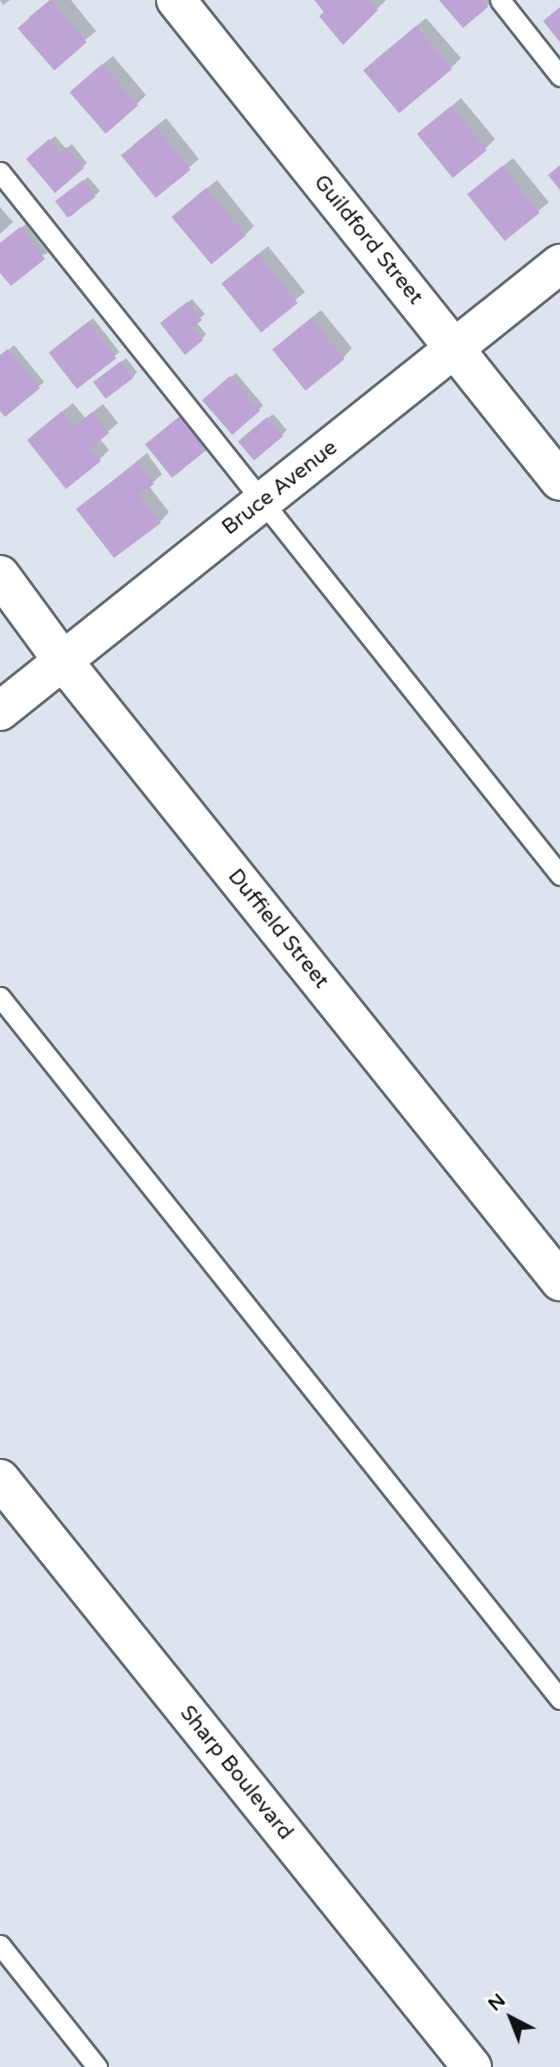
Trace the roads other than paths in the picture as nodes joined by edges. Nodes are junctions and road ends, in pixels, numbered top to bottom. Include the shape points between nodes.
1 (176, 0) edge
2 (500, 0) edge
3 (560, 76) edge
4 (0, 172) edge
5 (560, 264) edge
6 (454, 349) junction
7 (560, 481) edge
8 (264, 500) junction
9 (0, 575) edge
10 (63, 661) junction
11 (0, 711) edge
12 (560, 875) edge
13 (0, 996) edge
14 (560, 1281) edge
15 (0, 1479) edge
16 (560, 1699) edge
17 (0, 1945) edge
18 (97, 2067) edge
19 (472, 2067) edge

1 - 6 street, Guildford Street
2 - 3 lane
4 - 8 lane
5 - 6 street, Bruce Avenue
6 - 7 street, Guildford Street
6 - 8 street, Bruce Avenue
8 - 10 street, Bruce Avenue
8 - 12 lane
9 - 10 street, Duffield Street
10 - 11 street, Bruce Avenue
10 - 14 street, Duffield Street
13 - 16 lane
15 - 19 street, Sharp Boulevard
17 - 18 lane

